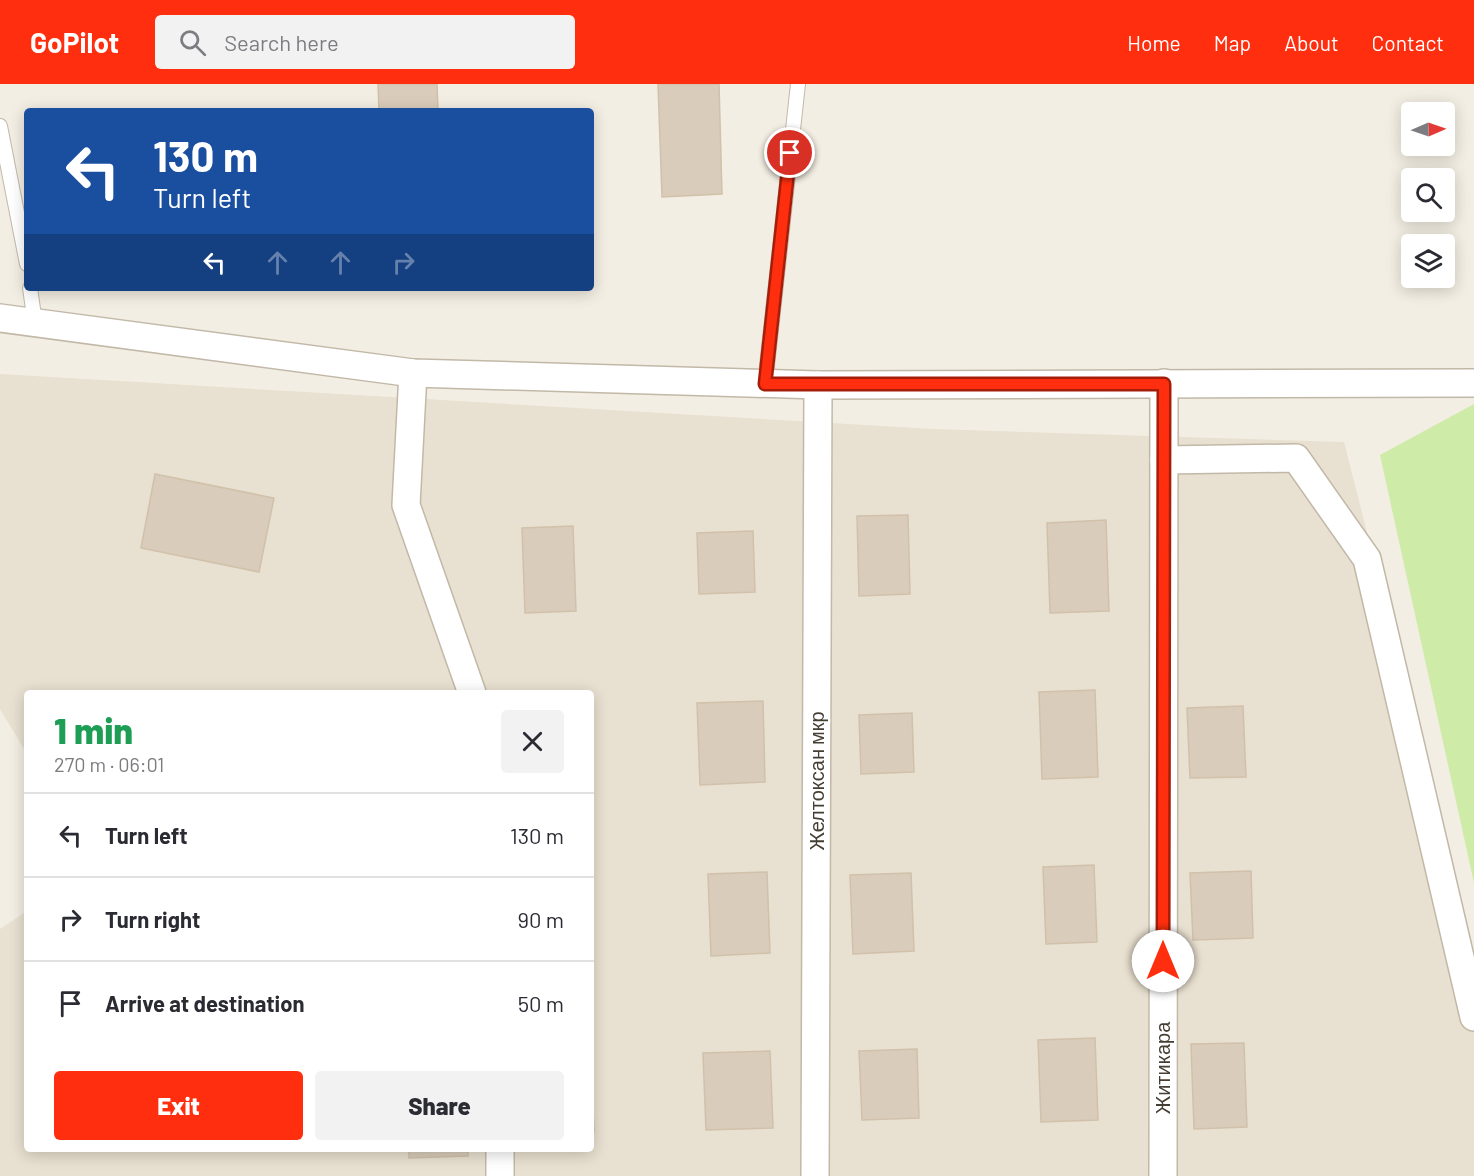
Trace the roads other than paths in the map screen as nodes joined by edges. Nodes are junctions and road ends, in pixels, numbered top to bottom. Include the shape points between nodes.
1 (798, 84) edge
2 (0, 126) edge
3 (24, 249) edge
4 (30, 291) edge
5 (0, 318) edge
6 (34, 323) junction
7 (413, 373) junction
8 (1474, 383) edge
9 (765, 384) junction
10 (1164, 384) junction
11 (818, 385) junction
12 (1164, 460) junction
13 (471, 690) edge
14 (1474, 1017) edge
15 (500, 1152) edge
16 (500, 1176) edge
17 (815, 1176) edge
18 (1163, 1176) edge

1 - 9 lane
2 - 3 lane
4 - 6 lane
5 - 6 street
6 - 7 street
7 - 9 street
7 - 13 street via 406,505
8 - 10 street
9 - 11 street
10 - 11 street
10 - 12 street, Житикара
11 - 17 street, Желтоксан мкр
12 - 14 street via 1296,458 1367,559
12 - 18 street, Житикара
15 - 16 street

